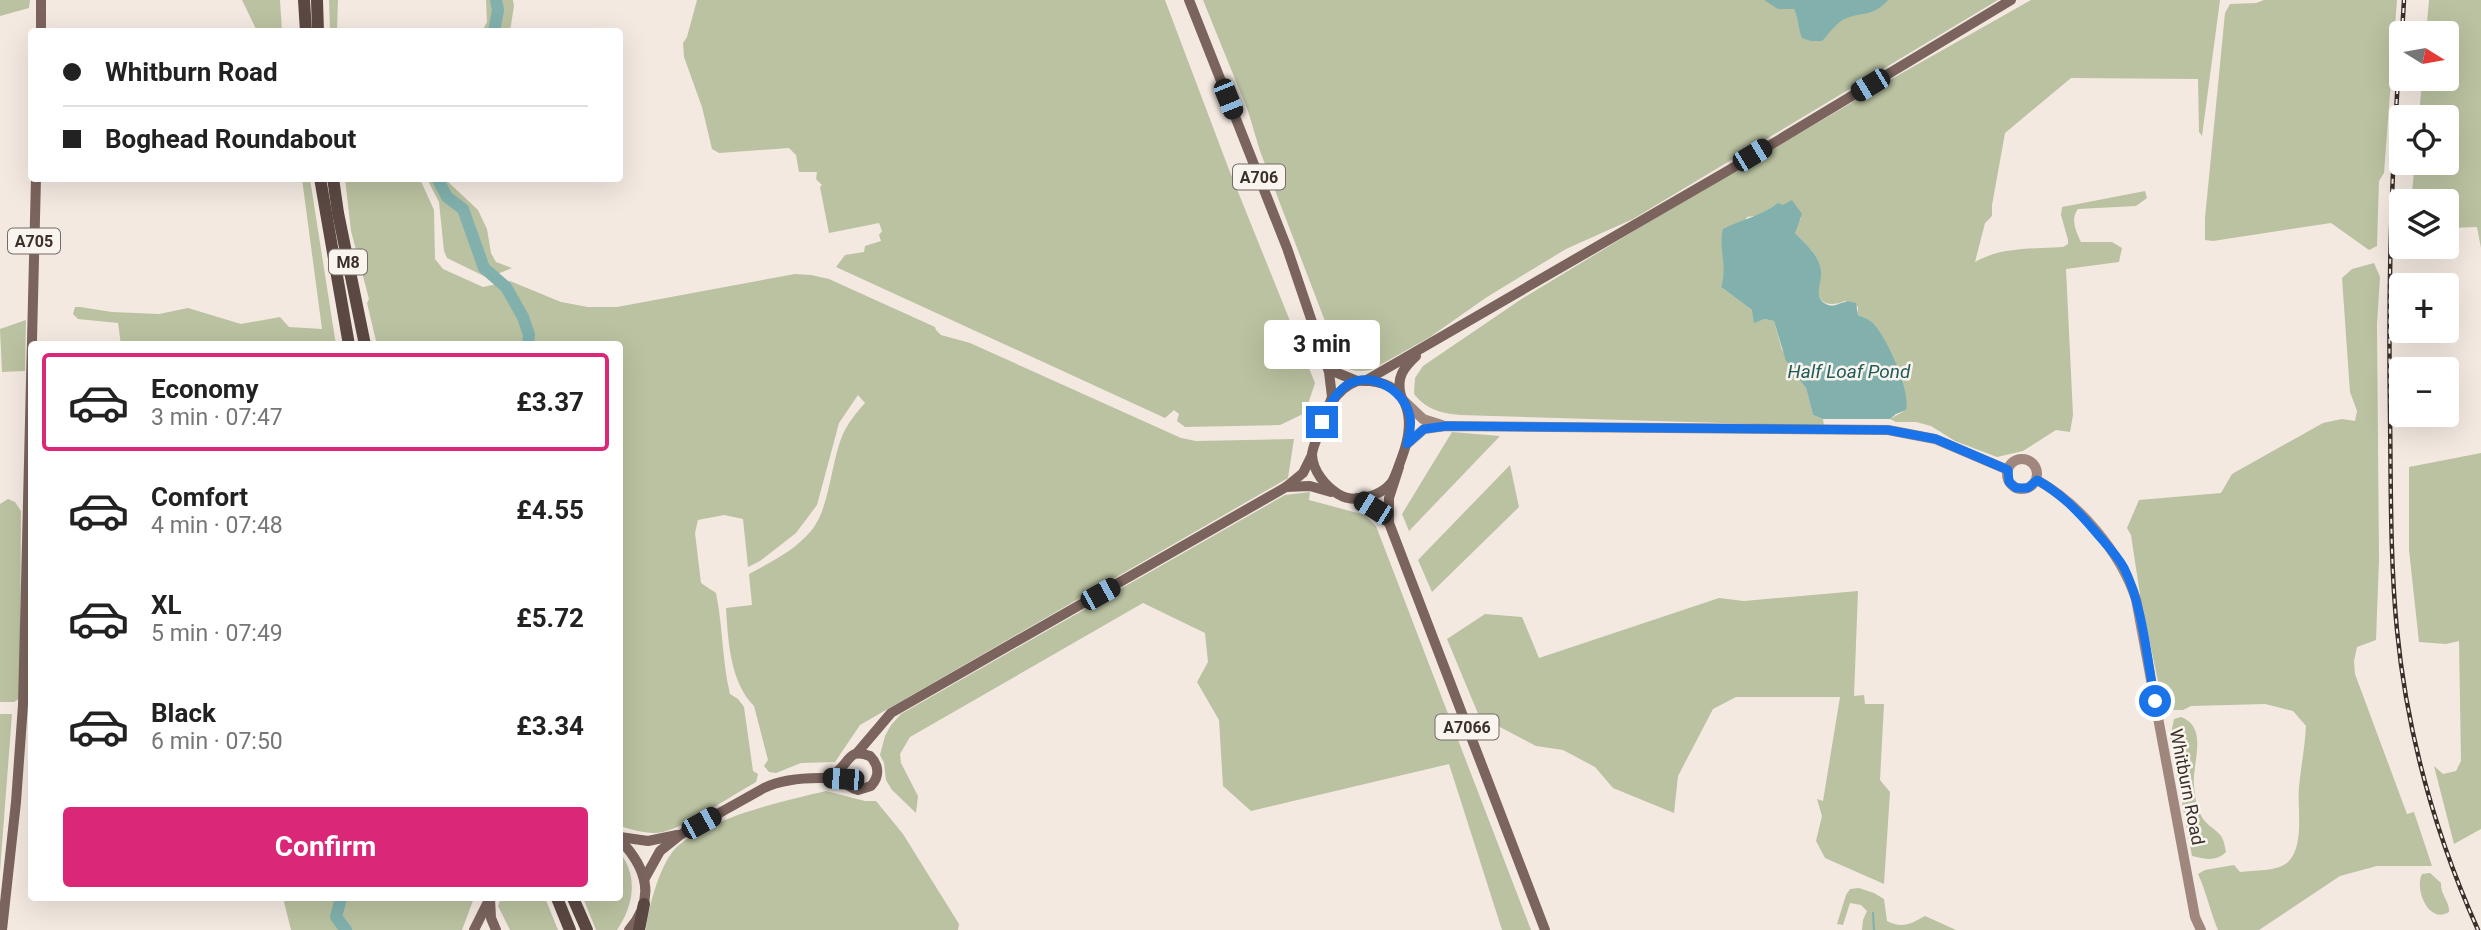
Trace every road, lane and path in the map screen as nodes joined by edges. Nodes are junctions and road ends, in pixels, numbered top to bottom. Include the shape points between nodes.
1 (41, 0) edge
2 (304, 0) edge
3 (317, 0) edge
4 (1189, 0) edge
5 (2011, 0) edge
6 (41, 28) edge
7 (306, 28) edge
8 (318, 28) edge
9 (36, 182) edge
10 (321, 182) edge
11 (321, 182) edge
12 (334, 182) edge
13 (32, 341) edge
14 (340, 341) edge
15 (348, 341) edge
16 (364, 341) edge
17 (1429, 345) junction
18 (1323, 356) junction
19 (1361, 381) junction
20 (1402, 399) junction
21 (1326, 413) junction
22 (1446, 426) junction
23 (1407, 444) junction
24 (1312, 455) junction
25 (1399, 467) junction
26 (2008, 470) junction
27 (2037, 480) junction
28 (1286, 487) junction
29 (1339, 495) junction
30 (1357, 498) junction
31 (28, 499) edge
32 (1389, 523) junction
33 (876, 732) junction
34 (857, 753) junction
35 (870, 756) junction
36 (843, 773) junction
37 (680, 835) junction
38 (623, 838) edge
39 (623, 841) edge
40 (645, 878) junction
41 (488, 901) edge
42 (490, 901) edge
43 (558, 901) edge
44 (574, 901) edge
45 (4, 903) junction
46 (644, 904) junction
47 (0, 918) edge
48 (2, 930) edge
49 (474, 930) edge
50 (496, 930) edge
51 (570, 930) edge
52 (587, 930) edge
53 (629, 930) edge
54 (639, 930) edge
55 (1545, 930) edge
56 (2201, 930) edge

1 - 6 main road
2 - 7 highway
3 - 8 highway
4 - 18 main road, A706 via 1287,248
5 - 17 main road
9 - 13 main road, A705
10 - 14 highway, M8
11 - 15 highway, M8
12 - 16 highway, M8
17 - 19 main road
17 - 20 main road via 1403,369 1398,385
18 - 19 main road via 1335,372
18 - 21 main road, A706 via 1332,397
19 - 20 main road via 1388,386
19 - 21 main road via 1342,389
20 - 22 main road via 1423,419
20 - 23 main road via 1410,416
21 - 24 main road
22 - 23 main road via 1424,429
22 - 26 main road via 1888,430 1936,439
23 - 25 main road
24 - 28 main road via 1303,472
24 - 29 main road via 1322,480
25 - 30 main road via 1380,491
25 - 32 main road, A7066 via 1389,498
26 - 27 main road via 2009,482 2016,488 2028,488
26 - 27 main road via 2018,459 2030,459
27 - 56 main road, Whitburn Road via 2080,514 2115,555 2131,584
28 - 29 main road via 1316,487
28 - 33 main road via 891,713
29 - 30 main road
30 - 32 main road
31 - 45 main road, A705 via 23,705
32 - 55 main road, A7066
33 - 34 main road
33 - 35 main road
34 - 35 main road
34 - 36 main road via 847,758
35 - 36 main road via 878,772 871,786 858,790 847,784
36 - 37 main road via 774,783
37 - 38 main road via 648,841
37 - 40 main road via 660,851
39 - 40 main road
40 - 46 main road
41 - 49 main road
42 - 50 main road
43 - 51 highway
44 - 52 highway
45 - 47 main road, A705
45 - 48 main road, A705
46 - 53 main road
46 - 54 highway

